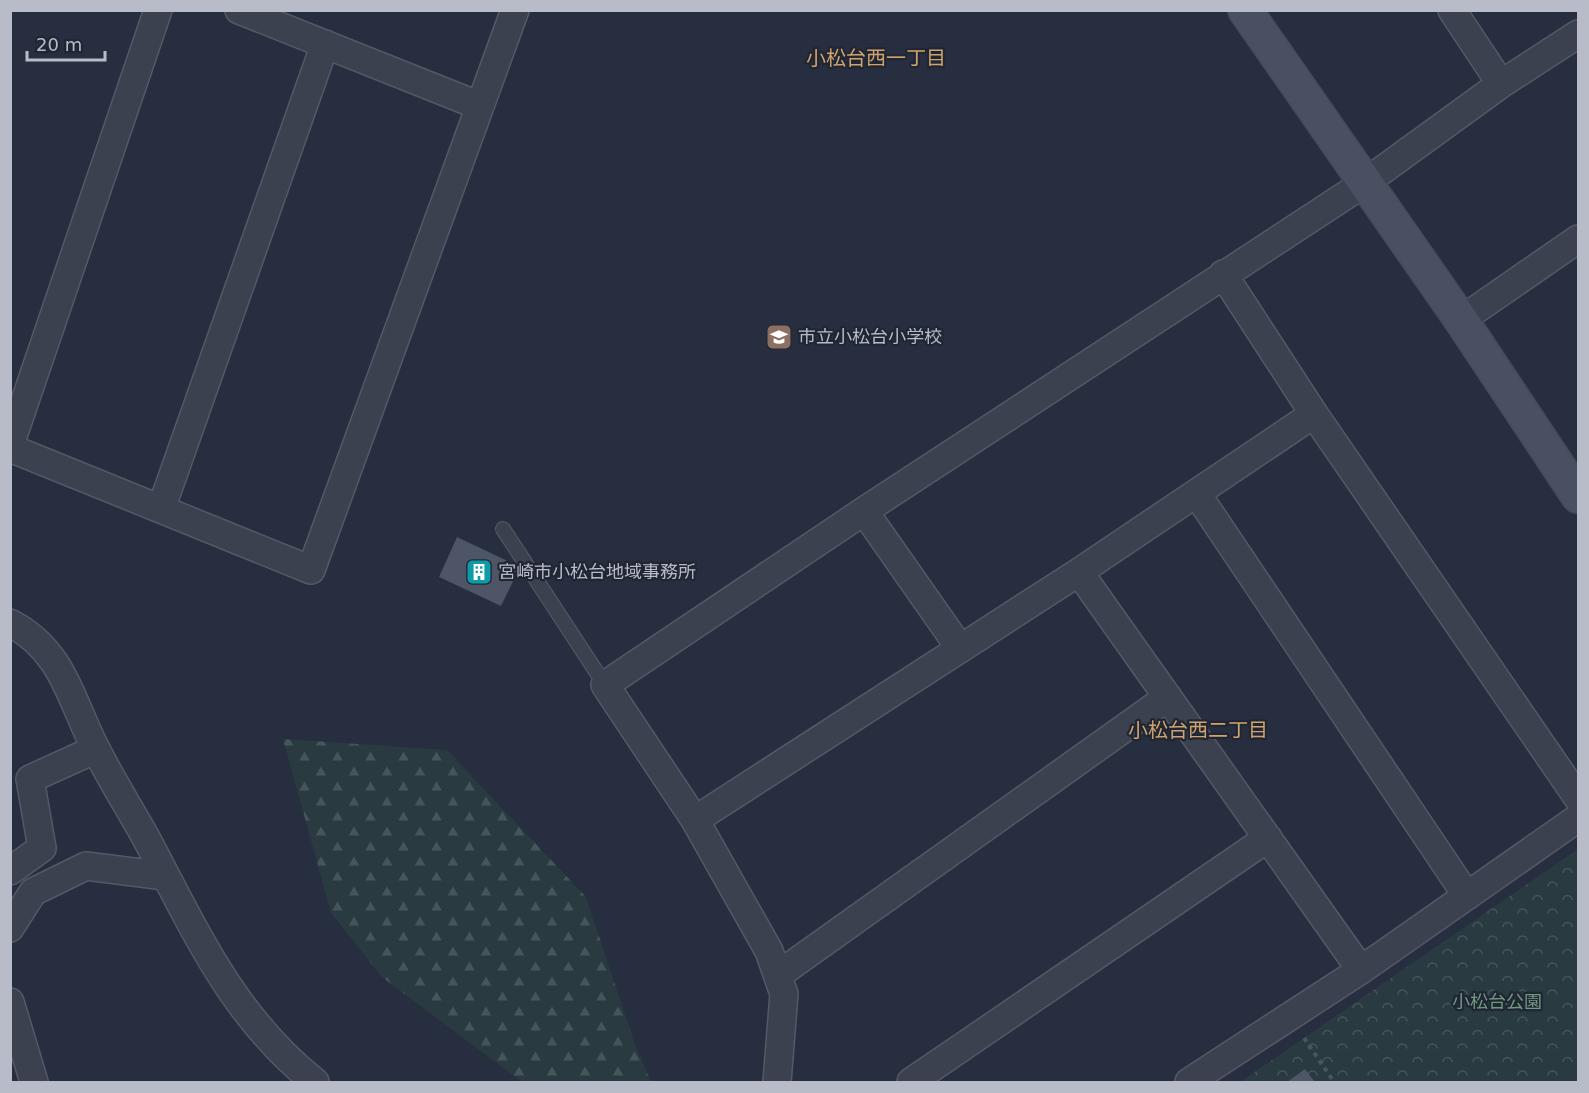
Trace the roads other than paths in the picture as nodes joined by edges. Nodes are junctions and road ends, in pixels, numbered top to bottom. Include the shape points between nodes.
1 (158, 10) edge
2 (239, 10) edge
3 (515, 10) edge
4 (1245, 10) edge
5 (1452, 10) edge
6 (1578, 34) edge
7 (325, 44) junction
8 (1501, 84) junction
9 (480, 106) junction
10 (1366, 182) junction
11 (1578, 239) edge
12 (1223, 274) junction
13 (1461, 320) junction
14 (1314, 414) junction
15 (10, 446) edge
16 (1197, 494) junction
17 (1578, 496) edge
18 (161, 509) junction
19 (864, 511) junction
20 (503, 529) dead end
21 (1079, 572) junction
22 (10, 623) edge
23 (960, 648) junction
24 (605, 685) junction
25 (1168, 697) junction
26 (96, 749) junction
27 (1578, 798) edge
28 (1578, 818) edge
29 (695, 820) junction
30 (1268, 838) junction
31 (10, 871) edge
32 (165, 876) junction
33 (1467, 896) junction
34 (10, 928) edge
35 (1361, 970) junction
36 (778, 975) junction
37 (10, 1002) edge
38 (34, 1083) edge
39 (315, 1083) edge
40 (777, 1083) edge
41 (911, 1083) edge
42 (1189, 1083) edge

1 - 15 street
2 - 7 street
3 - 9 street
4 - 10 street
5 - 8 street
6 - 8 street
7 - 9 street
7 - 18 street
8 - 10 street
9 - 18 street via 311,570
10 - 12 street
10 - 13 street
11 - 13 street
12 - 14 street
12 - 19 street
13 - 17 street
14 - 16 street
14 - 27 street
15 - 18 street
16 - 21 street
16 - 33 street
19 - 23 street
19 - 24 street
20 - 24 lane
21 - 23 street
21 - 25 street
22 - 26 street via 22,629 51,657 70,687
23 - 29 street
24 - 29 street
25 - 30 street
25 - 36 street
26 - 31 street via 30,778 42,848
26 - 32 street
28 - 33 street
29 - 36 street via 770,951
30 - 35 street
30 - 41 street
32 - 34 street via 86,867 33,892
32 - 39 street via 229,992 285,1059
33 - 35 street
35 - 42 street
36 - 40 street via 784,994
37 - 38 street

